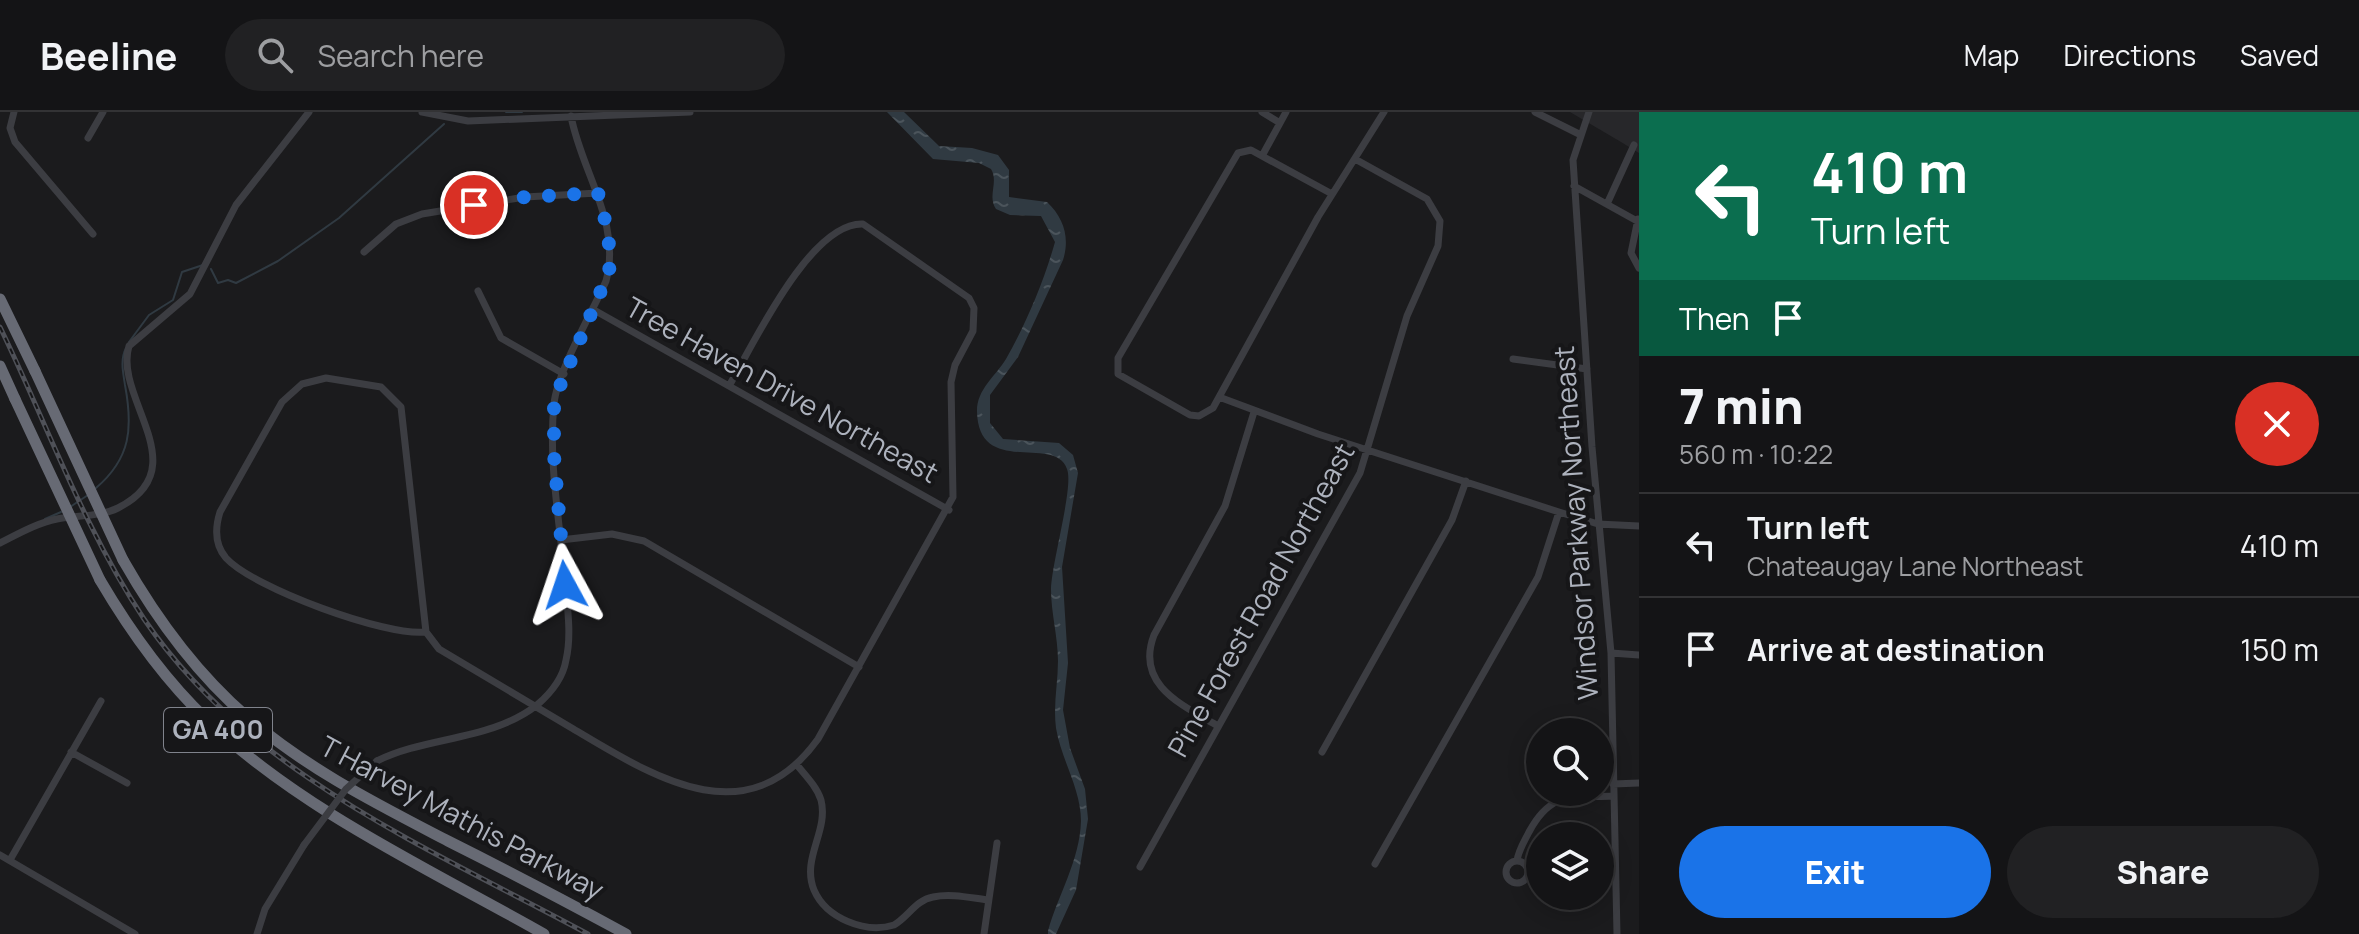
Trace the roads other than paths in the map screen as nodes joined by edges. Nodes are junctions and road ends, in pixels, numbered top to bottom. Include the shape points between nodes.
1 (14, 112) edge
2 (103, 112) edge
3 (309, 112) edge
4 (422, 112) edge
5 (690, 112) edge
6 (1262, 112) edge
7 (1286, 112) edge
8 (1384, 112) edge
9 (1535, 112) edge
10 (1589, 112) edge
11 (628, 113) edge
12 (522, 116) edge
13 (571, 116) junction
14 (1280, 123) junction
15 (1579, 134) junction
16 (88, 138) dead end
17 (1634, 145) dead end
18 (1262, 156) junction
19 (1355, 159) junction
20 (1574, 186) junction
21 (598, 193) junction
22 (1332, 194) junction
23 (1607, 204) junction
24 (1638, 219) edge
25 (93, 234) dead end
26 (364, 252) dead end
27 (1639, 268) edge
28 (478, 291) dead end
29 (0, 299) edge
30 (594, 310) junction
31 (1513, 359) dead end
32 (0, 366) edge
33 (1587, 369) junction
34 (564, 374) junction
35 (729, 386) junction
36 (1219, 397) junction
37 (1254, 412) junction
38 (1370, 449) junction
39 (1466, 481) junction
40 (949, 510) junction
41 (1559, 512) junction
42 (1598, 524) junction
43 (1639, 526) edge
44 (561, 540) junction
45 (0, 543) edge
46 (426, 632) junction
47 (1611, 653) junction
48 (1639, 655) edge
49 (859, 667) junction
50 (101, 701) dead end
51 (535, 706) junction
52 (1612, 718) edge
53 (1218, 726) junction
54 (71, 752) junction
55 (1322, 752) dead end
56 (797, 765) junction
57 (127, 783) dead end
58 (1639, 783) edge
59 (1614, 784) edge
60 (1548, 806) edge
61 (1613, 806) edge
62 (997, 843) dead end
63 (0, 855) edge
64 (10, 860) junction
65 (1517, 861) dead end
66 (1375, 864) dead end
67 (1140, 867) dead end
68 (988, 900) junction
69 (135, 934) edge
70 (257, 934) edge
71 (544, 934) edge
72 (626, 934) edge
73 (984, 934) edge
74 (1617, 934) edge

1 - 25 street via 10,128 15,142
2 - 16 street
3 - 45 street via 236,205 190,294 129,346 127,366 153,448 140,490 114,510 55,519
4 - 12 street via 457,120
5 - 11 street
6 - 14 street
7 - 14 street
8 - 19 street
9 - 15 street
10 - 15 street, Windsor Parkway Northeast
11 - 13 street
12 - 13 street
13 - 21 street
14 - 18 street
15 - 20 street, Windsor Parkway Northeast
17 - 23 street
18 - 22 street
18 - 36 street via 1244,150 1235,156 1116,363 1122,378 1190,415 1207,413
19 - 22 street
19 - 38 street, Pine Forest Road Northeast via 1427,199 1441,228 1407,316
20 - 23 street
20 - 33 street, Windsor Parkway Northeast
21 - 26 street via 525,197 422,214 396,224
21 - 30 street via 610,262
22 - 36 street
23 - 24 street
24 - 27 street via 1631,253
28 - 34 street via 501,338
29 - 72 highway, T Harvey Mathis Parkway / GA 400, bridge via 123,560 171,636 206,678 290,752 360,795
30 - 34 street
30 - 35 street, Tree Haven Drive Northeast
31 - 33 street
32 - 71 highway, T Harvey Mathis Parkway / GA 400, bridge via 100,580 166,676 206,719 325,809
33 - 42 street, Windsor Parkway Northeast
34 - 44 street via 554,408
35 - 40 street, Tree Haven Drive Northeast
35 - 40 street via 803,261 829,238 863,224 961,290 974,308 973,331 951,382 955,484
36 - 37 street
37 - 38 street
37 - 53 street via 1225,506 1150,650 1152,674 1164,693
38 - 39 street
38 - 53 street, Pine Forest Road Northeast
39 - 41 street
39 - 55 street via 1452,520
40 - 49 street
41 - 42 street
41 - 66 street via 1538,577
42 - 43 street
42 - 47 street, Windsor Parkway Northeast
44 - 49 street via 612,534 644,541
44 - 51 street via 567,657 557,682
46 - 46 street via 401,407 389,392 372,384 326,378 302,384 282,402 220,512 220,549 235,565 307,604 402,632
46 - 51 street via 439,649
47 - 48 street
47 - 52 street, Windsor Parkway Northeast
49 - 56 street
50 - 54 street
51 - 56 street via 636,766 703,791 752,789
51 - 70 street, bridge via 485,730 377,761 346,789 304,845 265,909
53 - 67 street, Pine Forest Road Northeast
54 - 57 street
54 - 64 street
56 - 68 street via 822,806 810,878 818,898 842,922 878,932 934,896
58 - 59 street
60 - 65 street
61 - 74 street, Windsor Parkway Northeast
62 - 68 street
63 - 64 street
64 - 69 street
68 - 73 street

